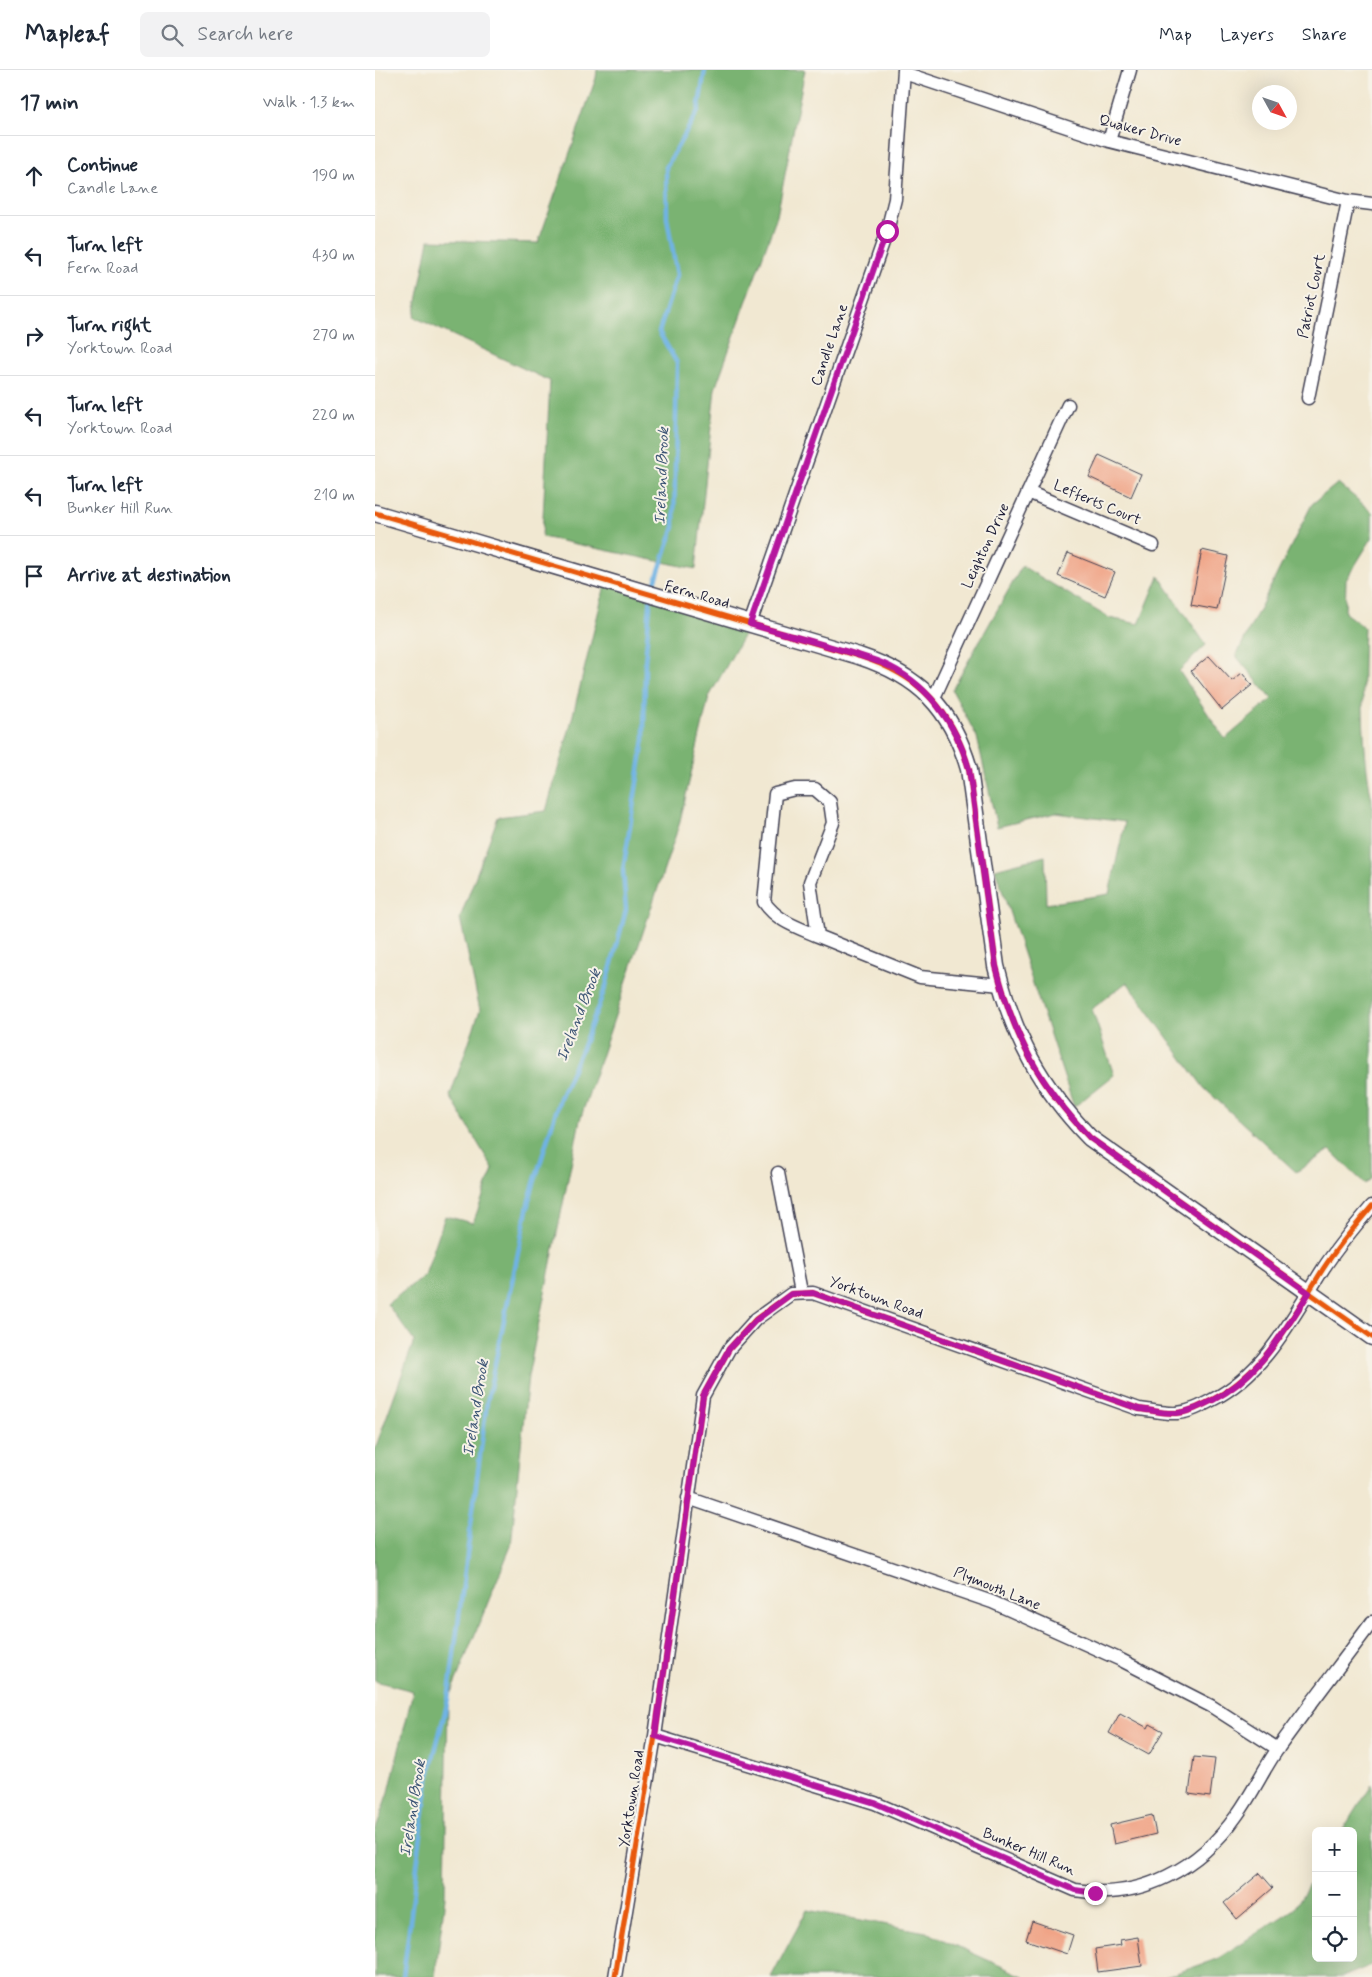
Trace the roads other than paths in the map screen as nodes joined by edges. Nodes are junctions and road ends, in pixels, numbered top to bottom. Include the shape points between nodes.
1 (1130, 70) edge
2 (904, 71) edge
3 (1109, 141) junction
4 (1348, 201) junction
5 (1372, 204) edge
6 (1308, 398) dead end
7 (1068, 405) dead end
8 (1028, 492) junction
9 (375, 513) edge
10 (1153, 544) dead end
11 (750, 624) junction
12 (933, 700) junction
13 (818, 936) junction
14 (1001, 985) junction
15 (778, 1173) dead end
16 (1372, 1206) edge
17 (801, 1292) junction
18 (1309, 1293) junction
19 (1372, 1337) edge
20 (688, 1498) junction
21 (1372, 1622) edge
22 (655, 1736) junction
23 (1278, 1749) junction
24 (615, 1977) edge

1 - 3 street
2 - 3 street, Quaker Drive
2 - 11 street, Candle Lane via 895,199 887,231
3 - 4 street, Quaker Drive
4 - 5 street, Quaker Drive
4 - 6 street, Patriot Court
7 - 8 street, Leighton Drive
8 - 10 street, Lefferts Court
8 - 12 street, Leighton Drive
9 - 11 street, Fern Road
11 - 12 street, Fern Road via 881,663 909,679
12 - 14 street, Fern Road via 959,739 969,769
13 - 13 street via 785,922 764,902 775,794 795,789 815,789 829,802 833,823 810,882
13 - 14 street via 920,977
14 - 18 street, Fern Road via 1015,1030 1029,1060 1067,1114 1090,1138
15 - 17 street
16 - 18 street, Yorktown Road via 1349,1232
17 - 18 street, Yorktown Road via 813,1293 1139,1409 1176,1413 1195,1409 1246,1378 1266,1358
17 - 20 street, Yorktown Road via 791,1294 756,1320 729,1349 703,1396
18 - 19 street, Fern Road
20 - 22 street, Yorktown Road
20 - 23 street, Plymouth Lane via 992,1602 1121,1660 1203,1702
21 - 23 street, Bunker Hill Run
22 - 23 street, Bunker Hill Run via 875,1803 1075,1890 1095,1893 1124,1890 1158,1880 1200,1857 1239,1813
22 - 24 street, Yorktown Road

